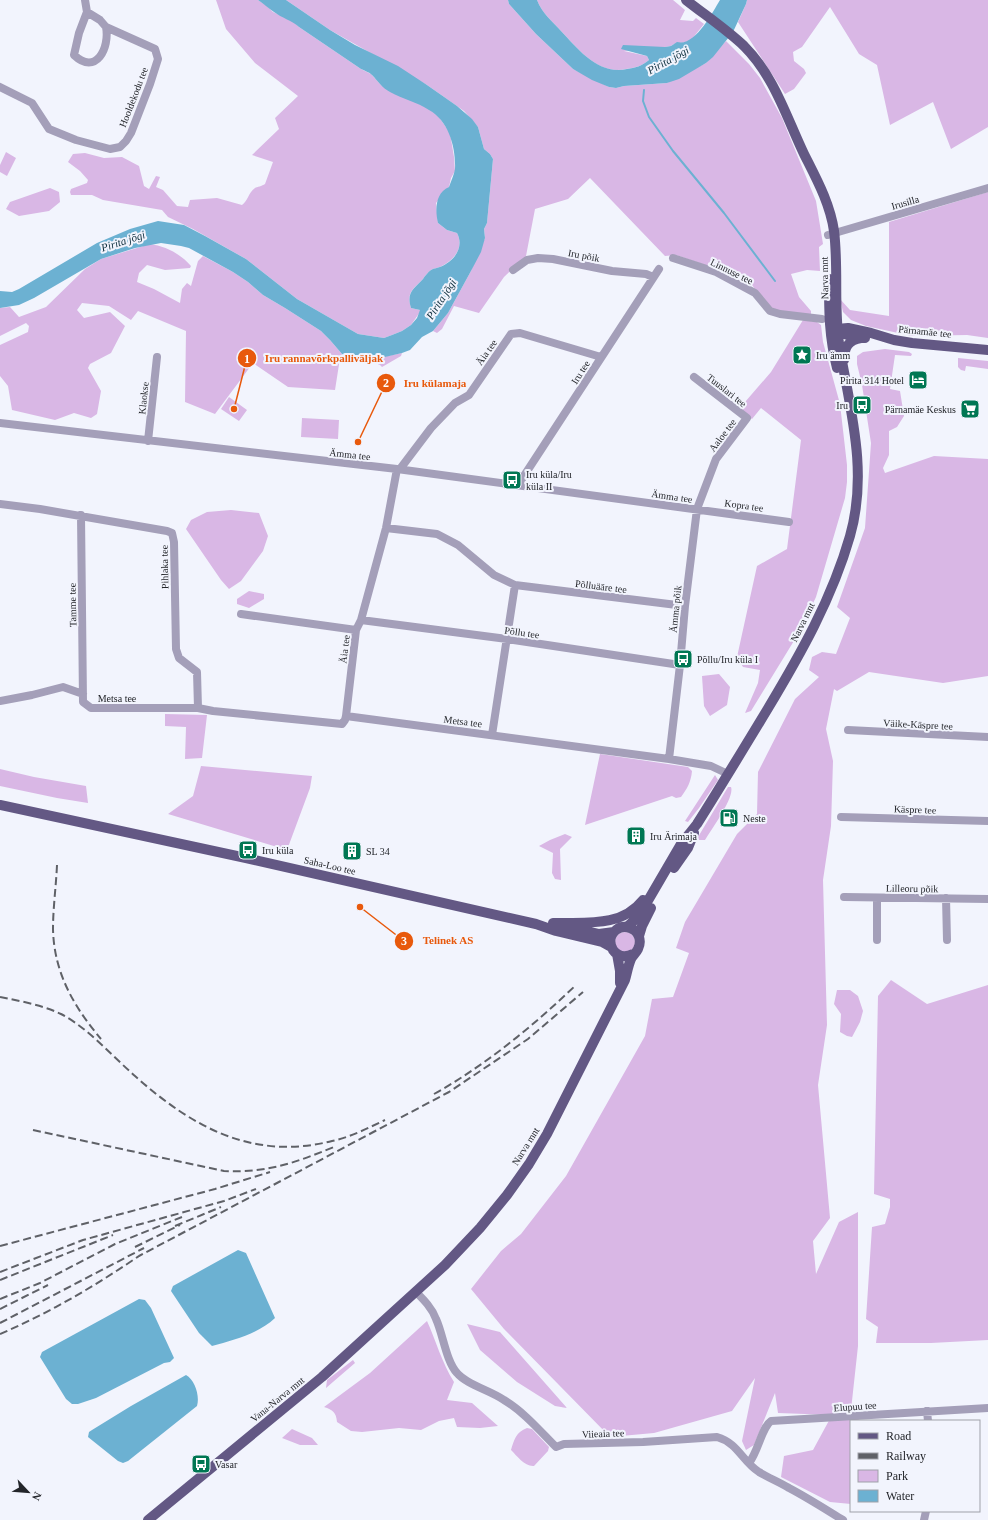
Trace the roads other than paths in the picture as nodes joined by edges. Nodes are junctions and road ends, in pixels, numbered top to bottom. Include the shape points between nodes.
1 (85, 0) edge
2 (688, 2) edge
3 (87, 12) junction
4 (106, 27) junction
5 (0, 87) edge
6 (988, 188) edge
7 (831, 234) junction
8 (673, 258) dead end
9 (513, 270) dead end
10 (658, 270) dead end
11 (653, 277) junction
12 (836, 298) junction
13 (830, 323) junction
14 (872, 333) junction
15 (861, 338) junction
16 (894, 340) junction
17 (988, 351) edge
18 (157, 357) dead end
19 (602, 357) junction
20 (845, 376) junction
21 (694, 377) dead end
22 (850, 409) junction
23 (747, 418) joint
24 (0, 424) edge
25 (148, 441) junction
26 (398, 469) junction
27 (518, 485) junction
28 (0, 504) edge
29 (697, 509) junction
30 (81, 516) junction
31 (789, 522) dead end
32 (386, 528) junction
33 (515, 585) junction
34 (685, 606) junction
35 (241, 614) dead end
36 (361, 620) junction
37 (356, 630) junction
38 (507, 640) junction
39 (680, 665) junction
40 (83, 694) junction
41 (0, 701) edge
42 (198, 708) junction
43 (346, 716) junction
44 (848, 730) dead end
45 (492, 735) junction
46 (988, 737) edge
47 (669, 759) junction
48 (728, 774) junction
49 (0, 805) edge
50 (841, 817) dead end
51 (988, 821) edge
52 (697, 824) junction
53 (667, 868) junction
54 (844, 897) dead end
55 (878, 898) junction
56 (946, 898) junction
57 (988, 899) edge
58 (553, 923) junction
59 (536, 924) junction
60 (626, 927) junction
61 (614, 932) junction
62 (639, 936) junction
63 (877, 940) dead end
64 (946, 940) dead end
65 (614, 951) junction
66 (633, 954) junction
67 (619, 989) junction
68 (416, 1292) junction
69 (988, 1408) edge
70 (927, 1411) junction
71 (928, 1420) edge
72 (748, 1463) junction
73 (148, 1520) edge
74 (843, 1520) edge

1 - 3 street
2 - 7 main road, Narva mnt via 744,46 766,73 783,104 816,178 828,208
3 - 4 street, Hooldekodu tee
3 - 4 street via 74,55 79,60 88,64 100,58 107,42
4 - 5 street, Hooldekodu tee via 155,49 158,59 131,133 120,147 110,149 76,140 49,129 32,103
6 - 7 street, Irusilla
7 - 12 main road, Narva mnt
7 - 13 main road, Narva mnt
8 - 13 street, Linnuse tee via 716,272 755,293 770,311
9 - 11 street, Iru põik via 527,260 538,258
10 - 11 street, Iru tee
11 - 19 street, Iru tee
12 - 13 main road, Narva mnt
12 - 14 main road via 838,310 844,320
13 - 14 main road, Pärnamäe tee
13 - 15 main road via 842,334
13 - 20 main road, Narva mnt
13 - 22 main road, Narva mnt via 831,345
14 - 16 main road, Pärnamäe tee
15 - 16 main road
15 - 20 main road via 848,343 845,349
16 - 17 main road, Pärnamäe tee
18 - 25 street, Klaokse
19 - 26 street, Äia tee via 520,332 511,334 469,395 455,403 431,428
19 - 27 street, Iru tee
20 - 22 main road, Narva mnt
21 - 23 street, Tuuslari tee
22 - 48 main road, Narva mnt via 858,456 859,480 852,528 843,559 824,606 797,660
23 - 29 street, Aaloe tee via 716,459
24 - 25 street, Ämma tee
25 - 26 street, Ämma tee
26 - 27 street, Ämma tee
26 - 32 street, Äia tee
27 - 29 street, Ämma tee
28 - 30 street, Pihlaka tee
29 - 31 street, Kopra tee
29 - 34 street, Ämma põik
30 - 40 street, Tamme tee
30 - 42 street, Pihlaka tee via 172,533 176,648 179,658 197,672
32 - 33 street, Põlluääre tee via 437,534 458,545 494,575
32 - 36 street, Äia tee
33 - 34 street, Põlluääre tee
33 - 38 street
34 - 39 street, Ämma põik
35 - 37 street
36 - 37 street, Äia tee
36 - 38 street, Põllu tee
37 - 43 street, Äia tee
38 - 39 street, Põllu tee
38 - 45 street
39 - 47 street, Ämma põik
40 - 41 street, Metsa tee via 63,687 32,696
40 - 42 street, Metsa tee via 83,702 91,708
42 - 43 street, Metsa tee via 342,724
43 - 45 street, Metsa tee
44 - 46 street, Väike-Käspre tee
45 - 47 street, Metsa tee
47 - 48 street, Metsa tee via 711,766
48 - 52 main road, Narva mnt
49 - 59 main road, Saha-Loo tee
50 - 51 street, Käspre tee
52 - 53 main road, Narva mnt
52 - 62 main road, Narva mnt via 688,848 644,920
53 - 58 main road via 639,905 621,917 602,922
53 - 60 main road, Narva mnt via 639,916
54 - 55 street, Lilleoru põik
55 - 56 street, Lilleoru põik
55 - 63 street, Lilleoru põik
56 - 57 street, Lilleoru põik
56 - 64 street, Lilleoru põik
58 - 59 main road, Saha-Loo tee
58 - 61 main road, Saha-Loo tee via 598,934
59 - 65 main road, Saha-Loo tee via 602,942
60 - 61 main road, Narva mnt
60 - 62 main road
61 - 65 main road, Narva mnt via 610,939
62 - 66 main road, Narva mnt via 639,948
65 - 66 main road via 625,957
65 - 67 main road, Narva mnt via 620,971
66 - 67 main road, Narva mnt via 625,980
67 - 68 main road, Narva mnt via 568,1095 529,1164 480,1228
68 - 72 street, Viieaia tee via 431,1308 437,1319 450,1363 460,1377 505,1400 556,1448 564,1444 717,1437 726,1439
68 - 73 main road, Vana-Narva mnt via 322,1377
69 - 70 street, Elupuu tee
70 - 71 street
70 - 72 street, Elupuu tee via 771,1421 766,1426 754,1457
72 - 74 street, Viieaia tee

